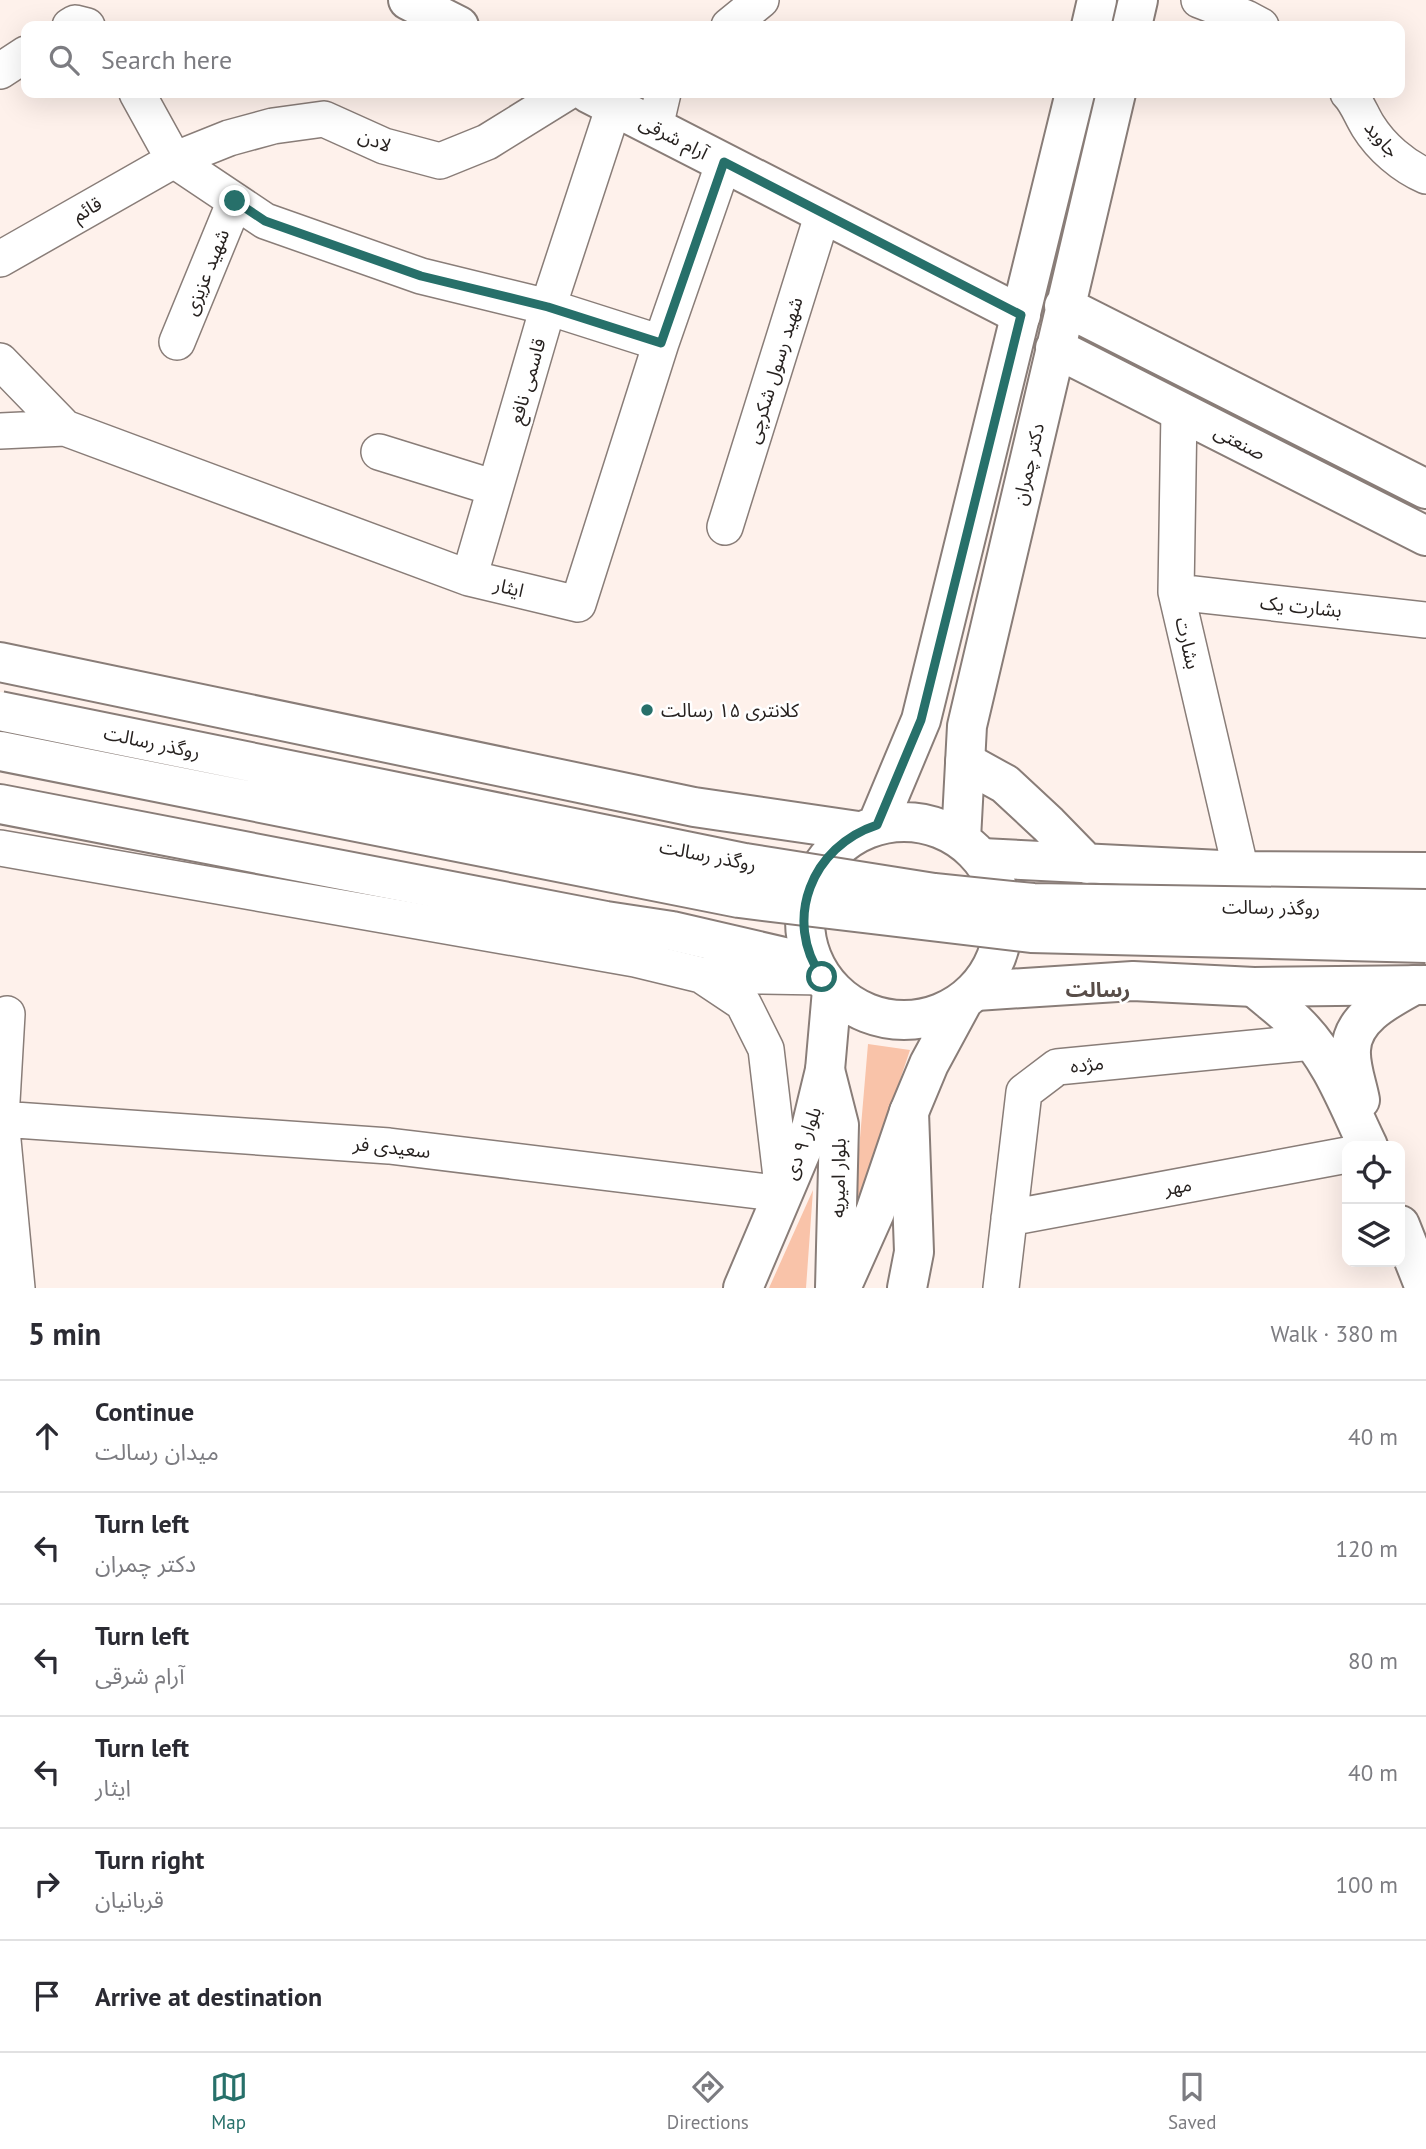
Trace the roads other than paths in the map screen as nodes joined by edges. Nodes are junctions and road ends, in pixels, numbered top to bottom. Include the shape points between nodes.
1 (408, 0) edge
2 (761, 0) edge
3 (1138, 0) edge
4 (1199, 0) edge
5 (449, 21) edge
6 (735, 21) edge
7 (1133, 21) edge
8 (1252, 21) edge
9 (21, 57) edge
10 (0, 71) edge
11 (140, 98) edge
12 (558, 98) edge
13 (1074, 98) edge
14 (1115, 98) edge
15 (1351, 98) edge
16 (601, 99) edge
17 (659, 110) edge
18 (174, 160) junction
19 (724, 162) junction
20 (1426, 176) edge
21 (235, 201) junction
22 (823, 213) junction
23 (0, 259) edge
24 (1064, 306) junction
25 (548, 307) junction
26 (1021, 315) junction
27 (177, 342) dead end
28 (661, 343) junction
29 (1055, 348) junction
30 (0, 361) edge
31 (1179, 411) junction
32 (65, 428) junction
33 (0, 432) edge
34 (379, 452) dead end
35 (1367, 459) junction
36 (495, 488) junction
37 (1426, 489) edge
38 (1352, 499) junction
39 (725, 527) dead end
40 (1426, 536) edge
41 (469, 578) junction
42 (1176, 592) junction
43 (1426, 620) edge
44 (3, 661) edge
45 (0, 711) edge
46 (0, 751) edge
47 (965, 762) junction
48 (0, 804) edge
49 (694, 807) junction
50 (867, 828) junction
51 (0, 848) edge
52 (971, 849) junction
53 (1087, 864) junction
54 (1146, 866) junction
55 (1241, 871) junction
56 (1426, 872) edge
57 (1426, 909) edge
58 (672, 931) junction
59 (1426, 943) edge
60 (701, 975) junction
61 (823, 977) junction
62 (1133, 981) junction
63 (1420, 985) edge
64 (1254, 987) junction
65 (969, 997) junction
66 (7, 1014) dead end
67 (1313, 1042) junction
68 (825, 1070) junction
69 (909, 1112) junction
70 (1, 1119) edge
71 (1367, 1141) edge
72 (1368, 1141) edge
73 (1342, 1156) edge
74 (783, 1194) junction
75 (1009, 1217) junction
76 (5, 1229) edge
77 (1405, 1238) edge
78 (18, 1288) edge
79 (743, 1288) edge
80 (835, 1288) edge
81 (841, 1288) edge
82 (907, 1288) edge
83 (1000, 1288) edge
84 (1425, 1288) edge

1 - 5 main road
2 - 6 street
3 - 7 main road
4 - 8 street
9 - 10 street
11 - 18 street
12 - 18 street, لادن via 486,142 440,161 384,146 324,119 229,138
13 - 26 main road
14 - 24 main road, دکتر چمران
15 - 20 street, جاوید via 1387,150
16 - 17 main road, آرام شرقی
16 - 25 street, قاسمی نافع
17 - 19 main road, آرام شرقی
18 - 21 street
18 - 23 street, قائم
19 - 22 main road, آرام شرقی
19 - 28 street, ایثار
21 - 25 street via 265,221 421,276
21 - 27 street, شهید عزیزی
22 - 26 main road, آرام شرقی
22 - 39 street, شهید رسول شکرچی
24 - 29 main road, دکتر چمران
24 - 35 main road
25 - 28 street
25 - 36 street, قاسمی نافع
26 - 50 main road via 921,720
28 - 41 street, ایثار via 578,604
29 - 31 main road, صنعتی
29 - 47 main road, دکتر چمران via 967,726
30 - 32 street
31 - 38 main road, صنعتی
31 - 42 street, بشارت
32 - 33 street, ایثار
32 - 41 street, ایثار
34 - 36 street
35 - 37 main road
35 - 38 main road
36 - 41 street, قاسمی نافع
38 - 40 main road, صنعتی
42 - 43 street, بشارت یک
42 - 55 street, بشارت
44 - 49 main road
45 - 57 main road, روگذر رسالت, bridge via 732,861 934,893 1033,903
46 - 59 main road, روگذر رسالت, bridge via 739,898 1031,933
47 - 52 main road, دکتر چمران
47 - 53 main road via 1004,784
48 - 58 main road
49 - 50 main road
49 - 58 main road via 707,839 709,878 695,910
50 - 52 main road via 911,821 937,826
50 - 61 main road via 833,849 815,874 805,904 805,934
51 - 60 street
52 - 53 main road
52 - 65 main road via 996,883 1004,912 993,968
53 - 54 main road
54 - 55 main road
54 - 62 main road via 1120,891 1112,921 1120,964
55 - 56 main road
58 - 61 main road
60 - 61 street
60 - 74 street via 743,1003 766,1049
61 - 65 main road via 856,1009 886,1019 917,1020 947,1012
61 - 68 main road, بلوار ۹ دی
62 - 64 main road
62 - 65 main road
63 - 64 main road
63 - 72 main road via 1380,1006 1352,1039 1350,1053
64 - 67 main road
65 - 69 main road via 929,1064
66 - 70 street
67 - 71 main road
67 - 75 street, مژده via 1057,1067 1024,1092
68 - 74 main road, بلوار ۹ دی via 811,1128
68 - 80 main road, بلوار امیریه via 839,1125
69 - 81 main road
69 - 82 main road via 914,1252
70 - 74 street, سعیدی فر via 389,1146
70 - 76 street
73 - 75 street, مهر
74 - 79 main road, بلوار ۹ دی
75 - 83 street, مژده
76 - 78 street
77 - 84 main road

